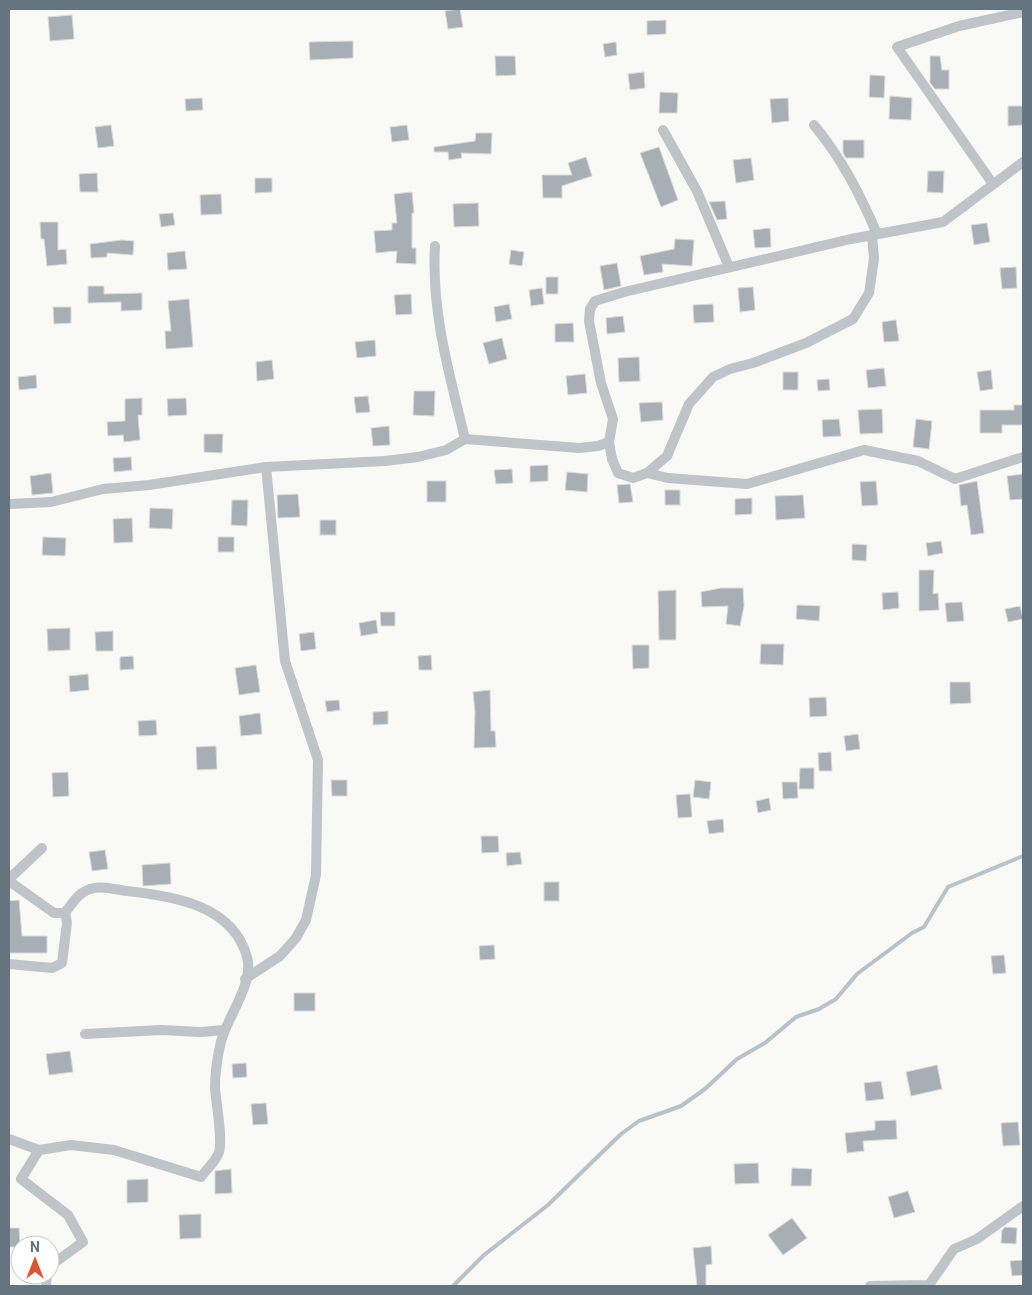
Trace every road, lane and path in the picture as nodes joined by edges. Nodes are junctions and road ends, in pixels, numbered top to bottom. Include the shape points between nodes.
1 (1023, 12) edge
2 (814, 125) dead end
3 (663, 130) dead end
4 (1023, 162) edge
5 (993, 184) junction
6 (875, 234) junction
7 (435, 246) dead end
8 (728, 267) junction
9 (464, 439) junction
10 (609, 442) junction
11 (1023, 457) edge
12 (266, 467) junction
13 (647, 473) junction
14 (9, 504) edge
15 (42, 848) dead end
16 (9, 880) edge
17 (65, 913) junction
18 (9, 964) edge
19 (246, 979) junction
20 (224, 1030) junction
21 (85, 1034) dead end
22 (9, 1139) edge
23 (39, 1150) junction
24 (1023, 1206) edge
25 (60, 1259) edge
26 (870, 1286) edge

1 - 5 street via 959,26 898,47
2 - 6 street via 835,151 860,192
3 - 8 street via 697,191
4 - 5 street
5 - 6 street via 943,222
6 - 8 street
6 - 13 street via 869,293 853,319 806,343 713,377 689,404 667,456
7 - 9 street via 433,275 440,332
8 - 10 street via 595,301 589,321 601,383 613,419
9 - 10 street via 579,448
9 - 12 street via 446,450 385,462
10 - 13 street via 618,473 633,478
11 - 13 street via 955,479 918,461 864,450 748,484 668,478
12 - 14 street via 103,489 51,502
12 - 19 street via 285,661 318,760 316,875 306,920 296,938 280,956
15 - 16 street
16 - 17 street via 54,913
17 - 18 street via 67,922 62,963 52,968
17 - 19 street via 83,892 108,887 156,893 210,910 238,934 248,959
19 - 20 street via 236,1011
20 - 21 street
20 - 23 street via 215,1086 219,1152 201,1177 114,1150 71,1145
22 - 23 street
23 - 25 street via 21,1179 68,1215 83,1242
24 - 26 street via 977,1239 954,1249 929,1284

